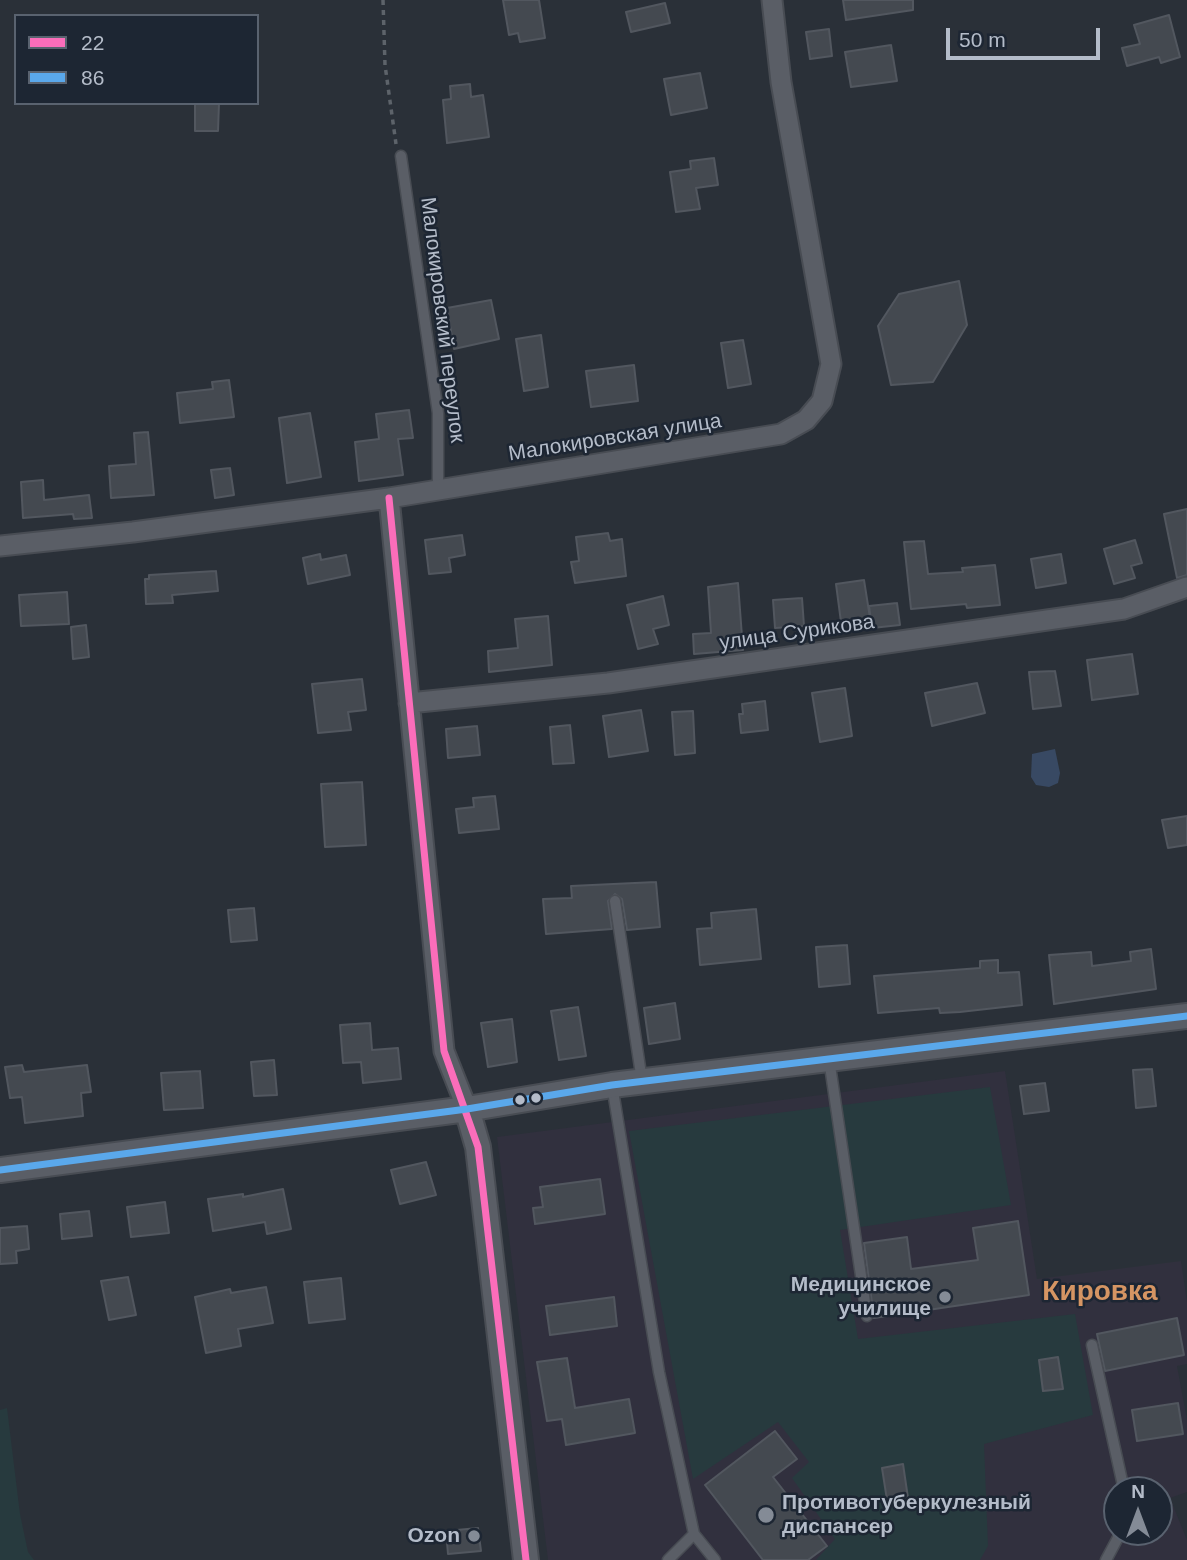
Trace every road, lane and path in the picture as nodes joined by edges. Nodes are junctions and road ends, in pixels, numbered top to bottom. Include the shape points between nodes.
1 (383, 0) edge
2 (772, 0) edge
3 (401, 156) joint
4 (438, 490) junction
5 (389, 498) junction
6 (0, 546) edge
7 (1187, 587) edge
8 (409, 703) junction
9 (615, 901) dead end
10 (1187, 1016) edge
11 (829, 1058) junction
12 (642, 1082) junction
13 (612, 1085) junction
14 (467, 1109) junction
15 (0, 1170) edge
16 (867, 1316) dead end
17 (1092, 1345) dead end
18 (1121, 1476) edge
19 (694, 1534) junction
20 (526, 1560) edge
21 (668, 1560) edge
22 (715, 1560) edge

1 - 3 path via 385,65
2 - 4 street, Малокировская улица via 785,108 831,364 822,401 806,420 781,434
3 - 4 lane, Малокировский переулок via 438,413
4 - 5 street, Малокировская улица
5 - 6 street, Малокировская улица
5 - 8 street
7 - 8 street, улица Сурикова via 1124,609 608,683
8 - 14 street via 444,1051
9 - 12 lane
10 - 11 street
11 - 12 street
11 - 16 lane
12 - 13 street
13 - 14 street
13 - 19 lane via 659,1372
14 - 15 street
14 - 20 street via 478,1147
17 - 18 lane
19 - 21 lane
19 - 22 lane

